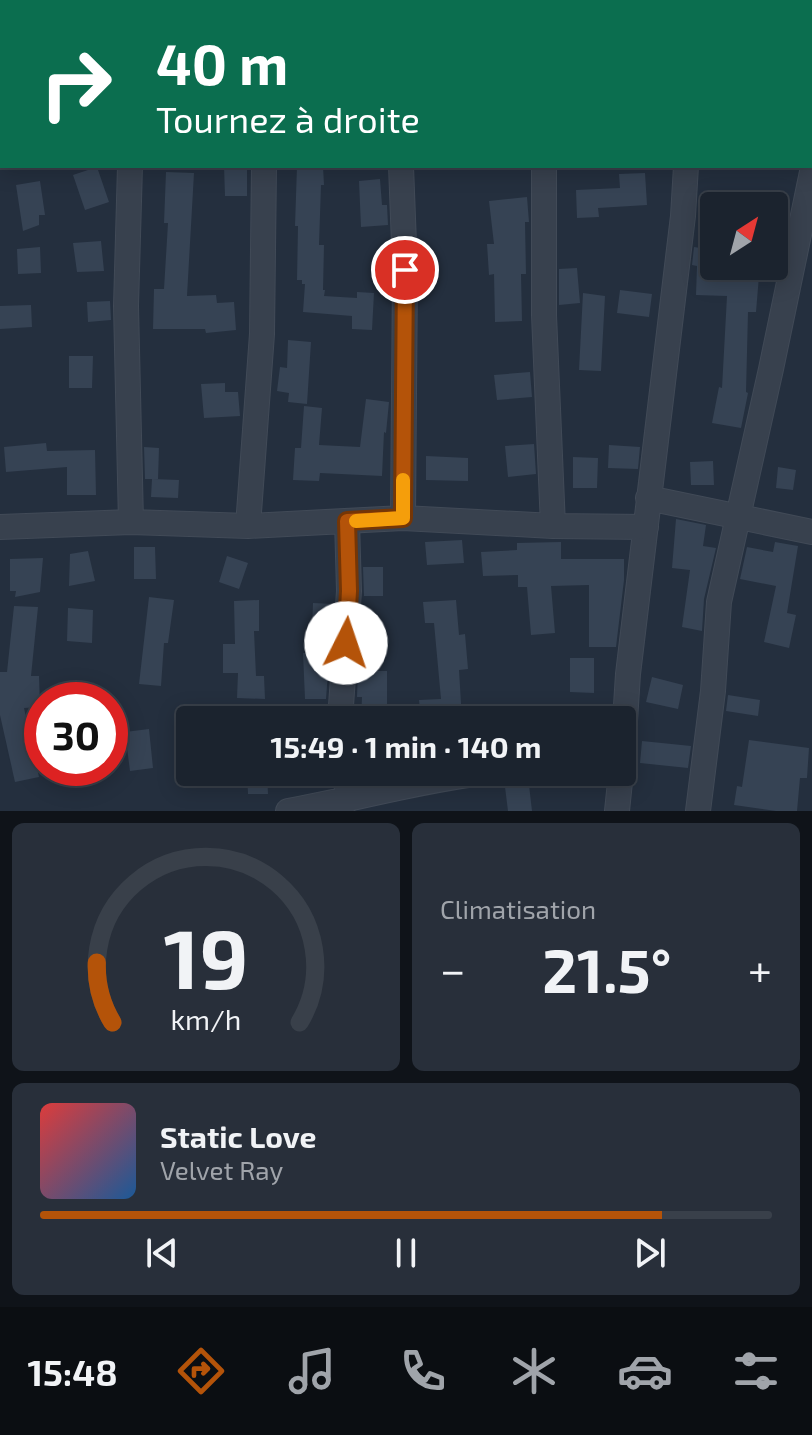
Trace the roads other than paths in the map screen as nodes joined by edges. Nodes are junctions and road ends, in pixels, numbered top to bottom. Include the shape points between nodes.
1 (130, 168) edge
2 (264, 168) edge
3 (401, 168) edge
4 (544, 168) edge
5 (686, 168) edge
6 (812, 172) edge
7 (648, 498) junction
8 (737, 517) junction
9 (403, 518) junction
10 (347, 521) junction
11 (131, 522) junction
12 (248, 526) junction
13 (553, 526) junction
14 (0, 527) edge
15 (646, 527) junction
16 (812, 532) edge
17 (341, 706) edge
18 (626, 706) edge
19 (346, 786) edge
20 (407, 786) edge
21 (620, 786) edge
22 (348, 800) junction
23 (288, 811) edge
24 (617, 811) edge
25 (698, 811) edge

1 - 11 street via 126,306
2 - 12 street via 262,334
3 - 9 street
4 - 13 street
5 - 7 street
6 - 8 street
7 - 8 street
7 - 15 street
8 - 16 street
8 - 25 street via 719,602
9 - 10 street
9 - 13 street
10 - 12 street
10 - 17 street via 349,591
11 - 12 street
11 - 14 street
13 - 15 street
15 - 18 street
19 - 22 street
20 - 22 street
21 - 24 street
22 - 23 street

